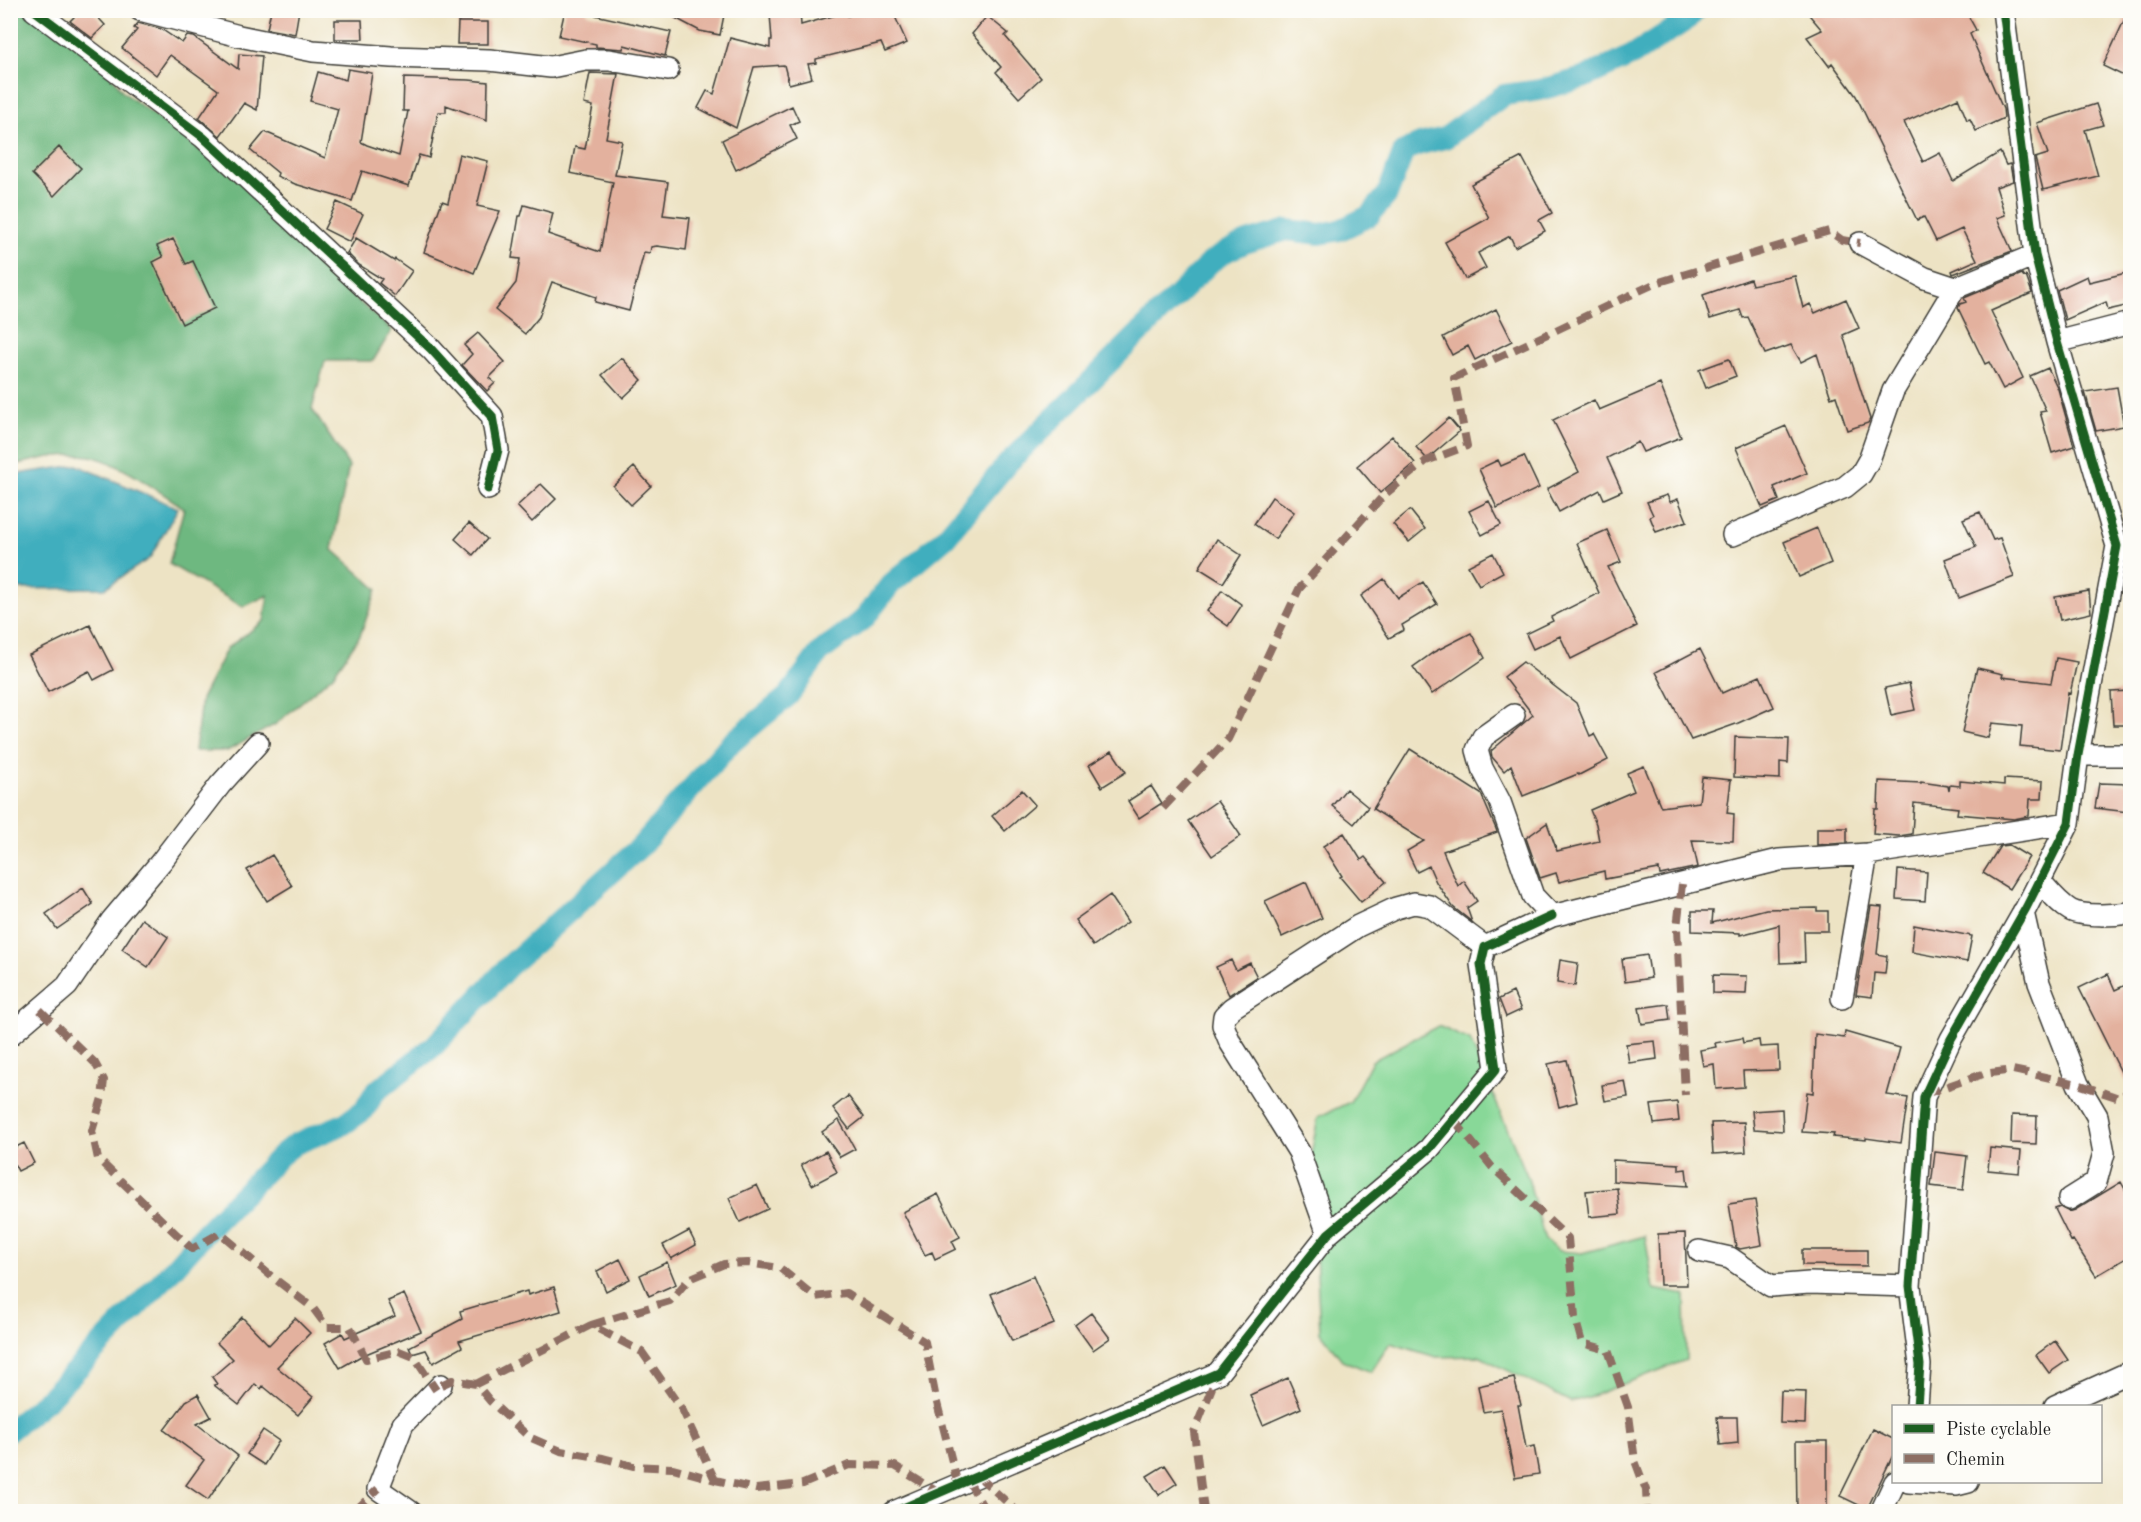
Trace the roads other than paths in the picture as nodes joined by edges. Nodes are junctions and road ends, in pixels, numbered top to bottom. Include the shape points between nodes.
1 (33, 10) edge
2 (140, 10) edge
3 (2003, 10) edge
4 (668, 70) dead end
5 (1860, 243) dead end
6 (2035, 255) junction
7 (1955, 288) junction
8 (2130, 323) edge
9 (2057, 342) junction
10 (488, 489) dead end
11 (1733, 535) dead end
12 (1514, 715) dead end
13 (258, 743) dead end
14 (2078, 755) junction
15 (2130, 755) edge
16 (2069, 823) junction
17 (1867, 854) junction
18 (2040, 881) junction
19 (2023, 912) junction
20 (2130, 913) edge
21 (1552, 916) junction
22 (1485, 947) junction
23 (1842, 998) dead end
24 (10, 1035) edge
25 (2069, 1198) dead end
26 (1328, 1234) junction
27 (1699, 1251) dead end
28 (1910, 1286) junction
29 (2130, 1372) edge
30 (441, 1385) dead end
31 (1917, 1405) edge
32 (2059, 1405) edge
33 (1895, 1483) edge
34 (1925, 1483) edge
35 (1964, 1483) edge
36 (411, 1512) edge
37 (894, 1512) edge
38 (1881, 1512) edge

1 - 10 street via 203,137 431,350 492,416 498,450
2 - 4 street via 313,51 489,60 551,68 586,60 609,60
3 - 6 street
5 - 7 street via 1925,278
6 - 7 street
6 - 9 street
7 - 11 street via 1893,391 1861,474 1845,487
8 - 9 street
9 - 14 street via 2117,546
12 - 21 street via 1483,736 1477,750 1533,896
13 - 24 street via 112,920 67,986
14 - 15 street
14 - 16 street
16 - 17 street
16 - 18 street
17 - 21 street via 1779,860
17 - 23 street
18 - 19 street
18 - 20 street via 2072,912
19 - 25 street via 2039,983 2078,1084 2097,1116 2104,1153 2096,1182
19 - 28 street via 1951,1039 1924,1097
21 - 22 street
22 - 26 street via 1481,964 1496,1069 1429,1149
22 - 26 street via 1430,906 1414,903 1358,926 1224,1016 1230,1042 1299,1152
26 - 37 street via 1218,1373
27 - 28 street via 1730,1258 1771,1287 1809,1283
28 - 31 street via 1920,1365
29 - 32 street
30 - 36 street via 403,1424 378,1489
33 - 38 street
34 - 35 street

